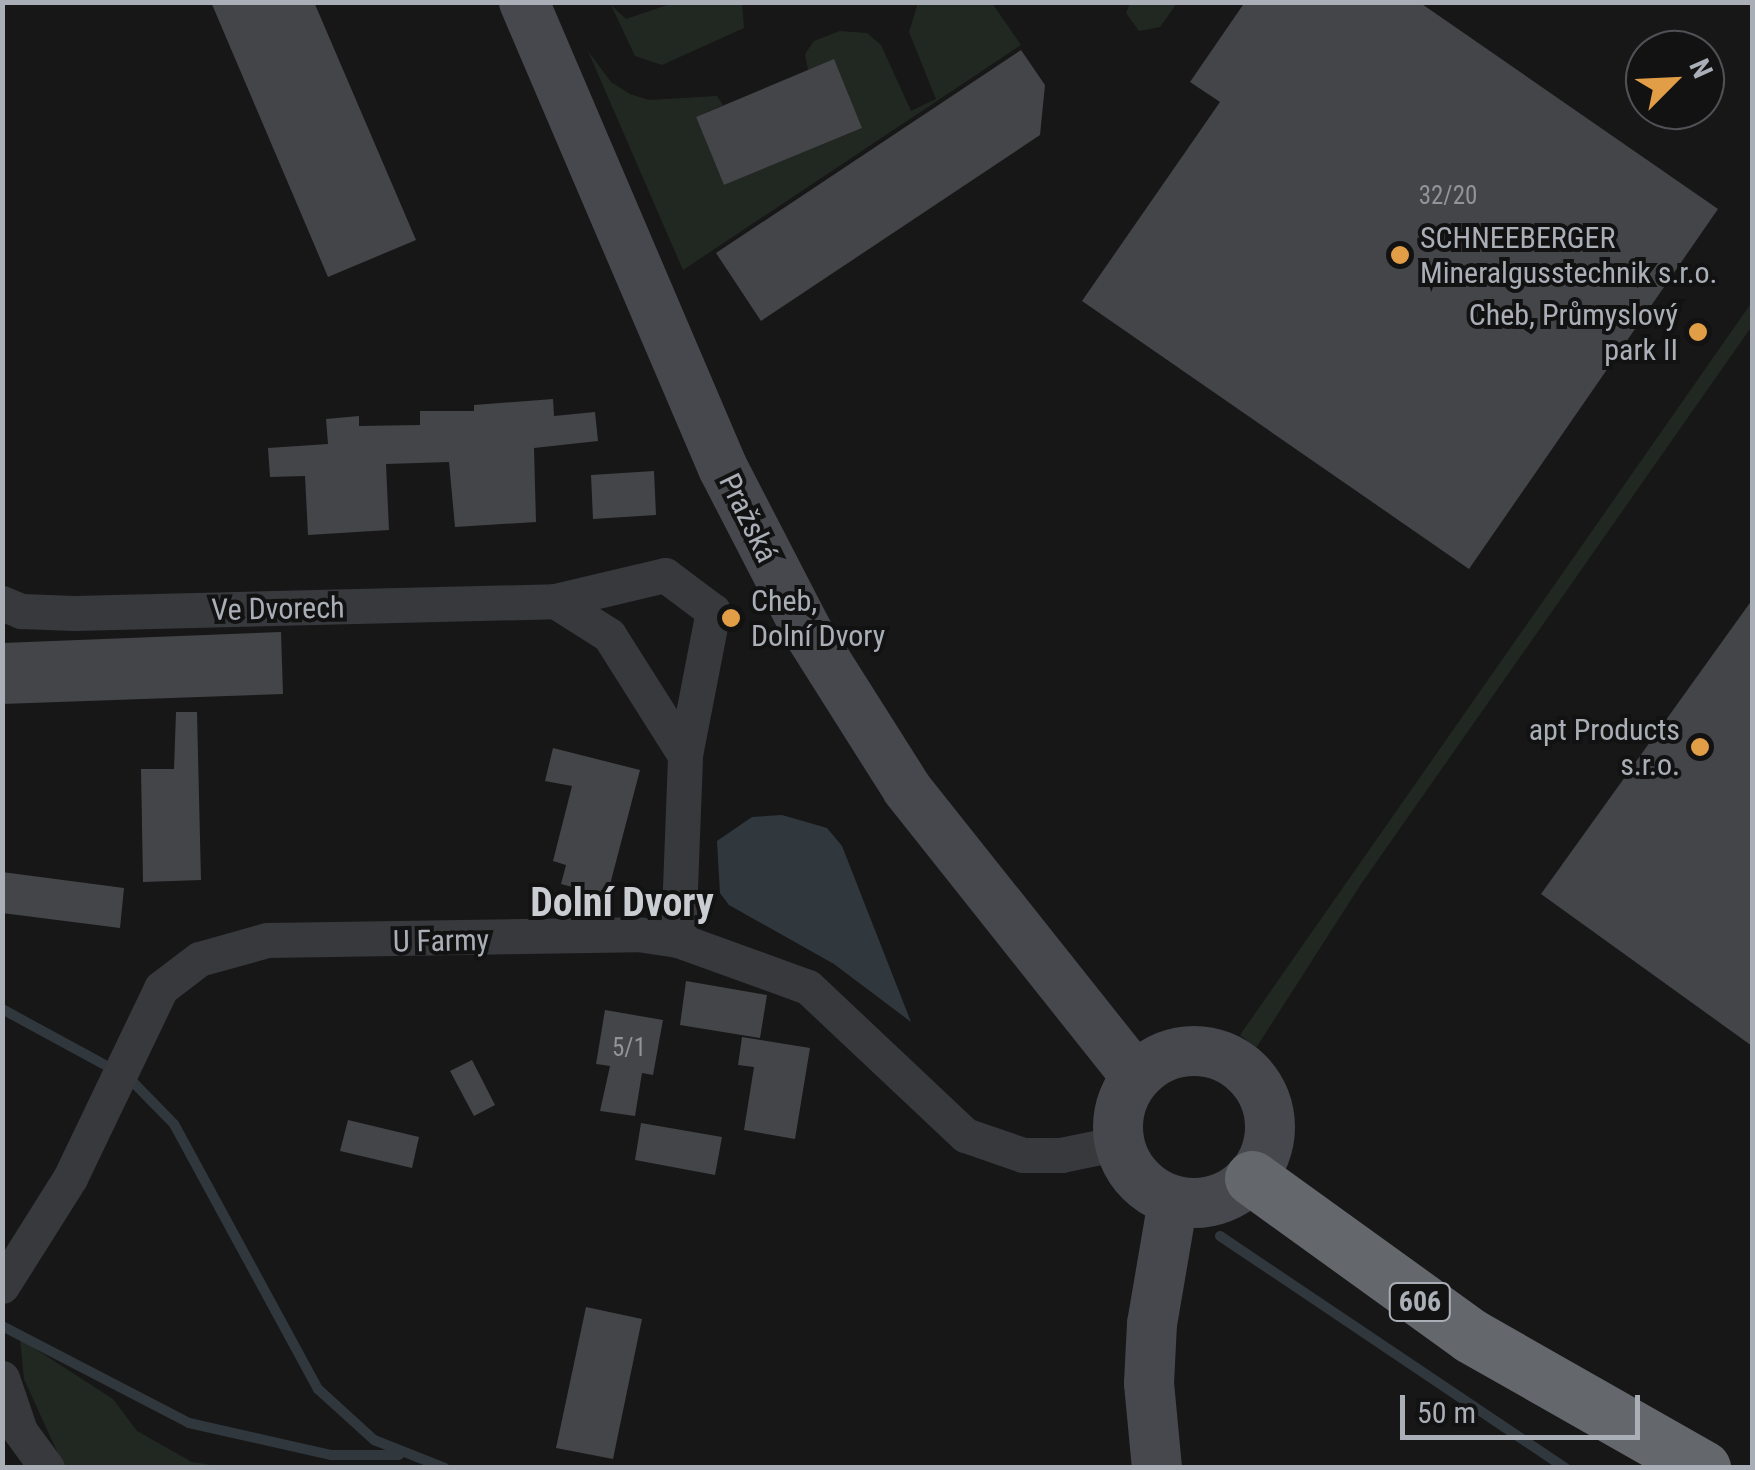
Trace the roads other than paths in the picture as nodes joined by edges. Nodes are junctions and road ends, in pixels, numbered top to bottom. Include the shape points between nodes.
1 (524, 2) edge
2 (555, 601) junction
3 (2, 602) edge
4 (685, 754) junction
5 (678, 940) junction
6 (1136, 1077) junction
7 (1118, 1143) junction
8 (1252, 1178) junction
9 (1173, 1201) junction
10 (2, 1286) edge
11 (2, 1378) edge
12 (47, 1468) edge
13 (1156, 1468) edge
14 (1703, 1468) edge

1 - 6 main road, Pražská via 724,468 806,630 907,789
2 - 3 street, Ve Dvorech via 74,613 21,611
2 - 4 street via 609,636
2 - 4 street, Ve Dvorech via 665,575 712,611
4 - 5 street, Ve Dvorech
5 - 7 street, U Farmy via 771,969 819,994 965,1135 1023,1155
5 - 10 street, U Farmy via 638,934 268,940 198,960 162,988 148,1010 70,1178
6 - 7 main road via 1123,1097
6 - 8 main road via 1186,1051 1227,1058 1245,1070 1268,1110 1270,1134
7 - 9 main road via 1138,1180
8 - 9 main road via 1216,1201
8 - 14 highway, 606 via 1471,1336
9 - 13 main road via 1152,1324
11 - 12 street via 20,1431

